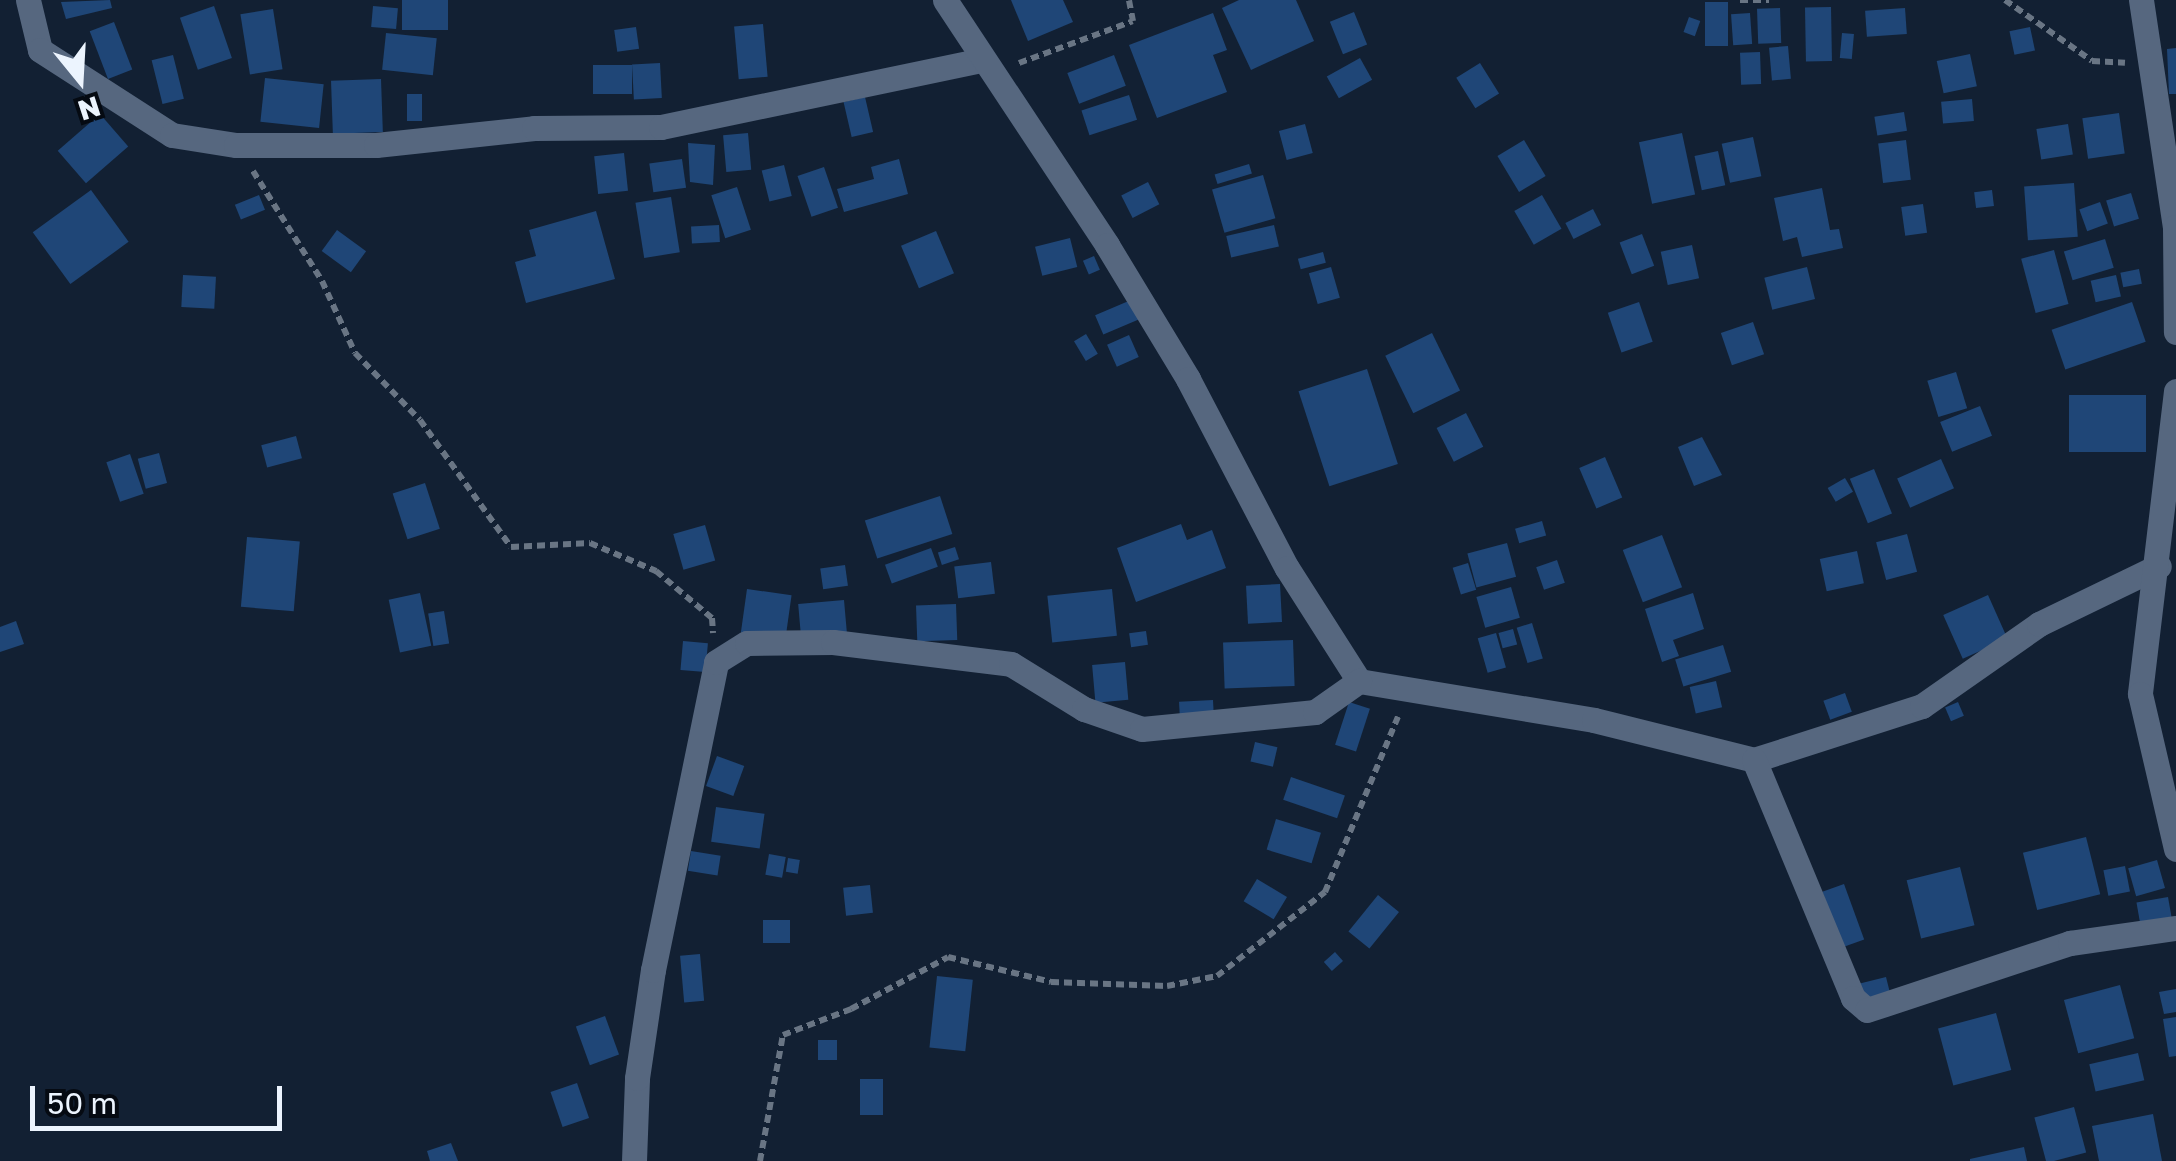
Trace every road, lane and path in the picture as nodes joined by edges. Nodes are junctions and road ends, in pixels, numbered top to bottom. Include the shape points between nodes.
1 (28, 0) edge
2 (944, 0) edge
3 (1128, 0) edge
4 (1740, 0) edge
5 (1769, 0) edge
6 (2005, 0) edge
7 (2141, 0) edge
8 (2146, 64) junction
9 (986, 68) junction
10 (2165, 110) edge
11 (236, 145) junction
12 (2176, 332) edge
13 (2176, 391) edge
14 (2160, 566) junction
15 (716, 662) junction
16 (1360, 681) junction
17 (1409, 688) junction
18 (1754, 760) junction
19 (2176, 849) edge
20 (2176, 928) edge
21 (634, 1161) edge
22 (760, 1161) edge

1 - 11 street via 40,50 172,135
2 - 9 street
3 - 9 path via 1134,20
4 - 5 path
6 - 8 path via 2092,61
7 - 8 street
8 - 10 street
9 - 11 street via 661,127 534,128 376,146
9 - 16 street via 1107,245 1188,379 1287,568
10 - 12 street
11 - 15 path via 322,281 355,353 420,420 511,547 590,543 656,571 712,618
13 - 14 street
14 - 18 street via 2039,624 1922,706
14 - 19 street via 2140,694
15 - 16 street via 747,643 833,642 1011,664 1084,709 1142,729 1315,712
15 - 21 street via 654,970 637,1078
16 - 17 street
17 - 18 street via 1594,720
17 - 22 path via 1325,892 1216,976 1167,986 1051,982 948,958 851,1009 783,1035
18 - 20 street via 1853,998 1867,1010 2070,943

